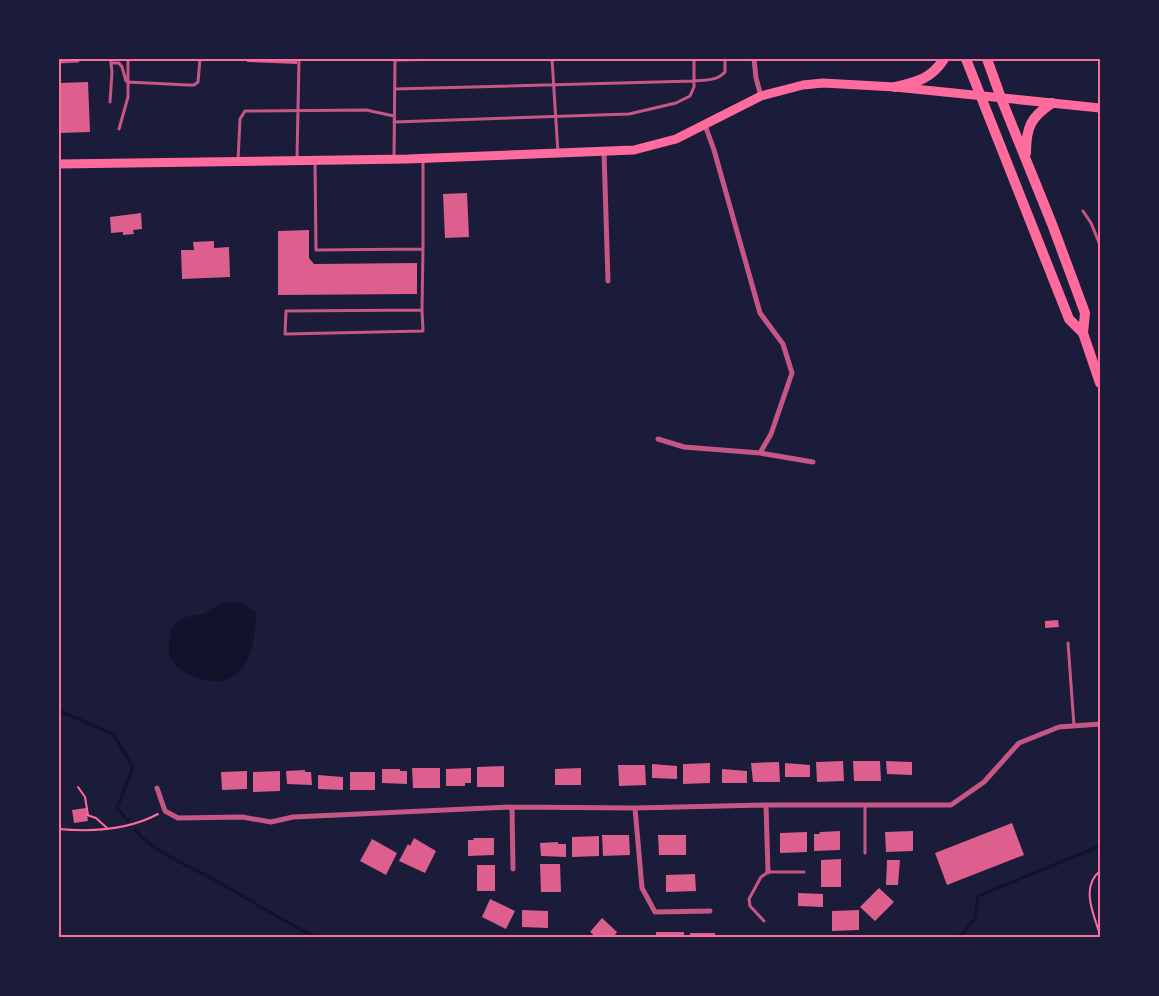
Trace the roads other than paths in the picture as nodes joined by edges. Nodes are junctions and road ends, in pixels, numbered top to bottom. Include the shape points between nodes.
1 (128, 59) edge
2 (200, 59) edge
3 (299, 59) edge
4 (452, 59) edge
5 (552, 59) edge
6 (694, 59) edge
7 (725, 59) edge
8 (754, 59) edge
9 (944, 59) edge
10 (966, 59) edge
11 (987, 59) edge
12 (395, 60) edge
13 (78, 61) dead end
14 (111, 61) edge
15 (59, 62) edge
16 (694, 81) junction
17 (128, 82) junction
18 (554, 84) junction
19 (895, 87) junction
20 (395, 89) junction
21 (761, 96) junction
22 (981, 96) junction
23 (1001, 98) junction
24 (110, 102) dead end
25 (1052, 103) junction
26 (1100, 108) edge
27 (298, 111) junction
28 (394, 116) junction
29 (556, 116) junction
30 (394, 122) junction
31 (704, 125) junction
32 (118, 129) dead end
33 (604, 152) junction
34 (558, 154) junction
35 (423, 158) junction
36 (394, 159) junction
37 (1026, 159) junction
38 (297, 160) junction
39 (315, 160) junction
40 (238, 161) junction
41 (59, 164) edge
42 (1084, 211) dead end
43 (1100, 246) edge
44 (423, 250) junction
45 (608, 281) dead end
46 (422, 310) junction
47 (1083, 333) junction
48 (1096, 359) edge
49 (1100, 383) edge
50 (658, 438) dead end
51 (760, 453) junction
52 (813, 462) dead end
53 (1068, 643) dead end
54 (1100, 724) edge
55 (1074, 726) junction
56 (157, 788) dead end
57 (766, 805) junction
58 (865, 805) junction
59 (512, 807) junction
60 (635, 808) junction
61 (865, 854) dead end
62 (513, 869) dead end
63 (768, 872) junction
64 (804, 872) dead end
65 (710, 911) dead end
66 (764, 921) dead end

1 - 17 lane
2 - 17 lane via 198,82 194,85
3 - 27 lane
4 - 12 lane
5 - 18 lane
6 - 16 lane
7 - 16 lane via 722,76
8 - 21 street
9 - 19 main road via 936,71 917,82
10 - 22 main road
11 - 23 main road
12 - 20 lane
13 - 15 lane
14 - 17 lane via 122,67
14 - 24 lane
16 - 18 lane
16 - 29 lane via 690,96 676,103 629,114
17 - 32 lane via 128,97
18 - 20 lane
18 - 29 lane
19 - 21 main road via 823,83
19 - 22 main road
20 - 28 lane
21 - 31 main road
22 - 23 main road
22 - 47 main road via 1069,319
23 - 25 main road
23 - 37 main road
25 - 26 main road
25 - 37 main road via 1038,112 1030,124
27 - 28 lane via 366,110
27 - 38 lane
27 - 40 lane via 245,111 240,118
28 - 30 lane
29 - 30 lane
29 - 34 lane
30 - 36 lane
31 - 33 main road via 652,146
31 - 51 street via 760,313 783,344 792,373 774,425
33 - 34 main road
33 - 45 street
34 - 35 main road
35 - 36 main road
35 - 44 lane
36 - 39 main road
37 - 47 main road via 1085,313
38 - 39 main road
38 - 40 main road
39 - 44 lane via 316,250
40 - 41 main road
42 - 43 lane
44 - 46 lane
46 - 46 lane via 286,311 285,334 423,331
47 - 48 main road
48 - 49 main road
50 - 51 street via 692,448
51 - 52 street
53 - 55 lane
54 - 55 street
55 - 58 street via 1059,727 1019,743 984,782 951,804
56 - 59 street via 165,811 178,818 242,816 271,822 293,818
57 - 58 street
57 - 60 street
57 - 63 street
58 - 61 lane
59 - 60 street
59 - 62 street
60 - 65 street via 642,888 655,912
63 - 64 lane
63 - 66 lane via 761,877 749,899 750,906

